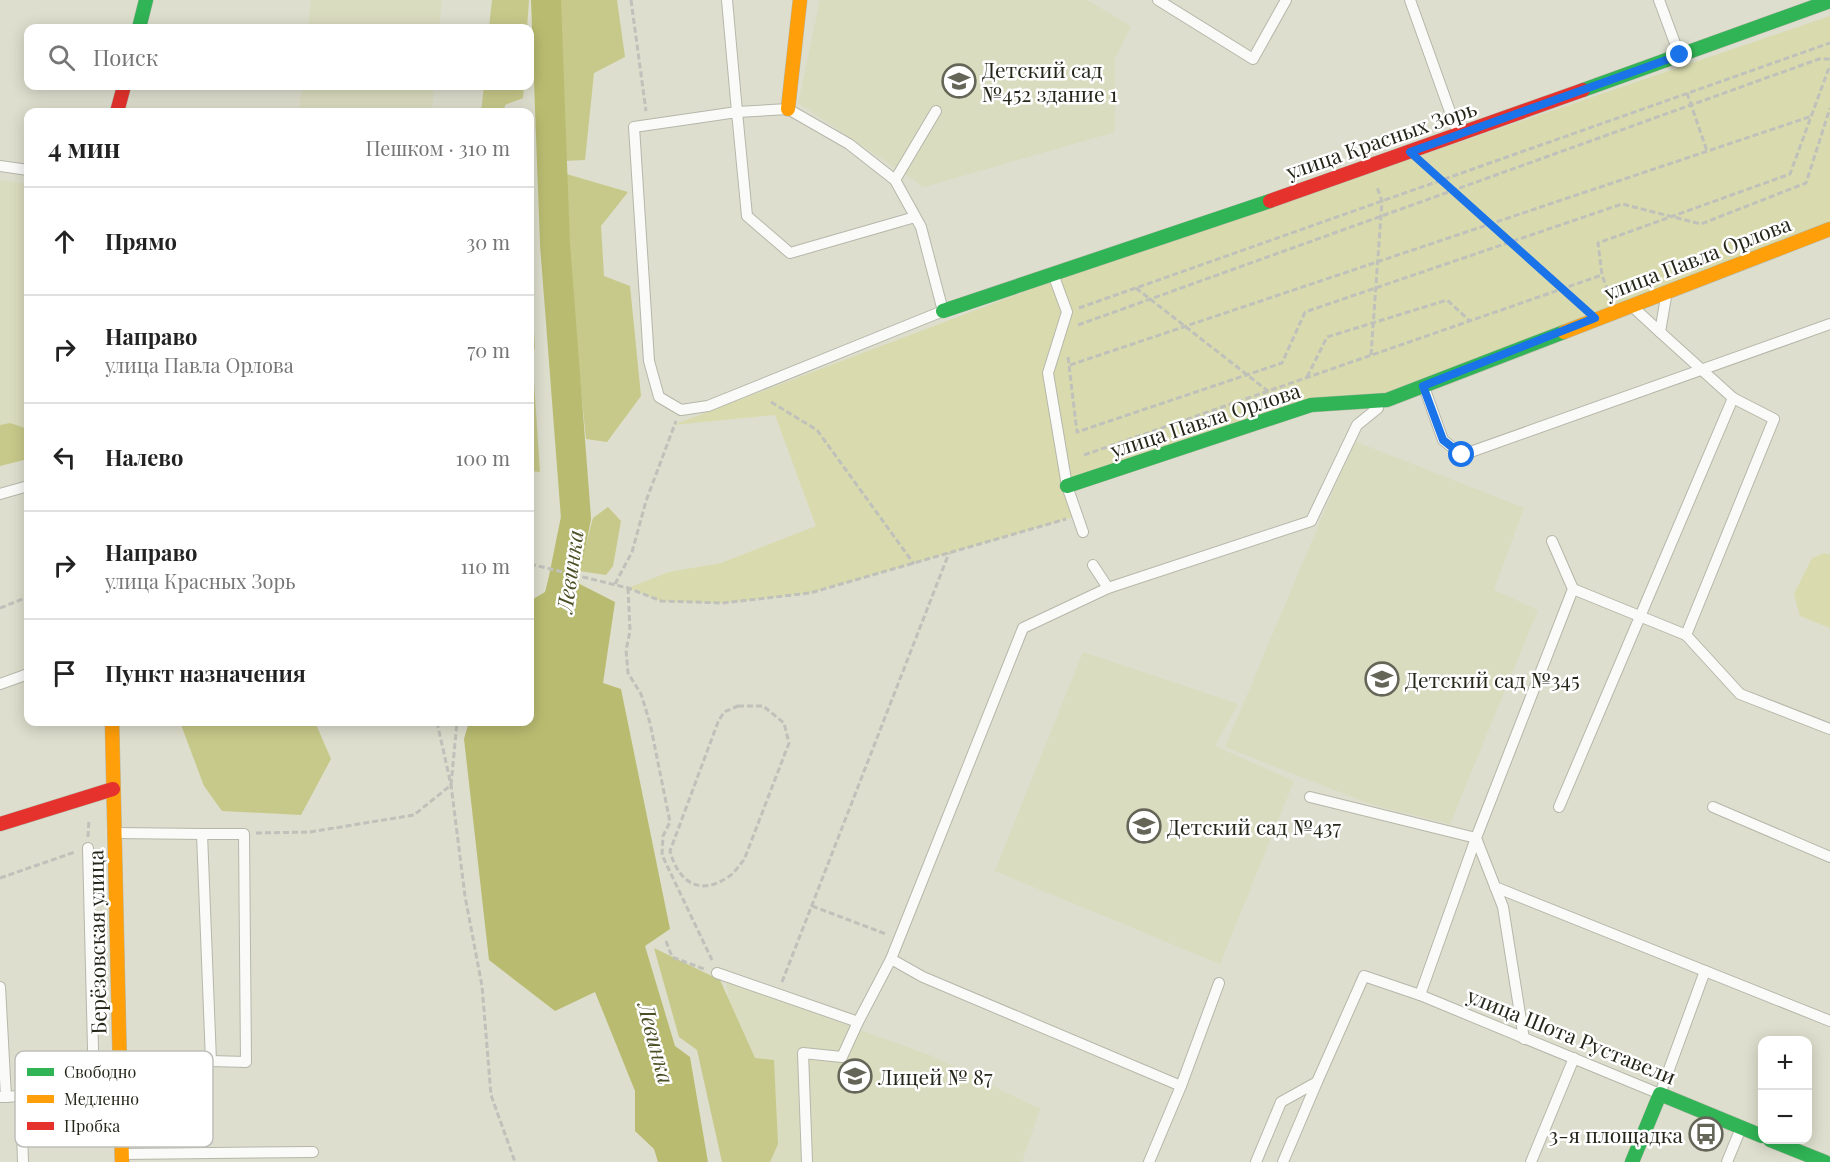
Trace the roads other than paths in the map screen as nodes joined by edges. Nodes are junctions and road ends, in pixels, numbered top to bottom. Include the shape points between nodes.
1 (146, 0) edge
2 (727, 0) edge
3 (800, 0) edge
4 (1158, 0) edge
5 (1286, 0) edge
6 (1410, 0) edge
7 (1659, 0) edge
8 (1830, 1) edge
9 (140, 24) edge
10 (1680, 55) junction
11 (123, 90) edge
12 (118, 108) edge
13 (788, 109) junction
14 (936, 111) dead end
15 (737, 112) junction
16 (1458, 134) junction
17 (0, 166) edge
18 (24, 169) edge
19 (895, 180) junction
20 (915, 217) junction
21 (1830, 229) edge
22 (1052, 272) junction
23 (1667, 290) junction
24 (1630, 304) junction
25 (943, 310) junction
26 (1830, 324) edge
27 (1660, 332) junction
28 (1700, 369) junction
29 (1423, 386) junction
30 (1733, 398) junction
31 (1387, 400) junction
32 (1067, 486) junction
33 (24, 487) edge
34 (0, 494) edge
35 (1083, 532) dead end
36 (1552, 541) dead end
37 (1094, 566) dead end
38 (1108, 588) junction
39 (1573, 589) junction
40 (1641, 618) junction
41 (1686, 635) junction
42 (24, 676) edge
43 (0, 684) edge
44 (112, 726) edge
45 (1830, 729) edge
46 (113, 789) junction
47 (1310, 797) dead end
48 (1559, 807) dead end
49 (1713, 807) dead end
50 (0, 824) edge
51 (115, 833) junction
52 (202, 834) junction
53 (1476, 838) junction
54 (88, 848) dead end
55 (1830, 857) edge
56 (1495, 887) junction
57 (891, 959) junction
58 (1705, 971) junction
59 (717, 973) road end
60 (1219, 983) dead end
61 (0, 987) edge
62 (1420, 996) junction
63 (1830, 1021) edge
64 (858, 1022) junction
65 (1524, 1039) junction
66 (93, 1051) edge
67 (120, 1051) edge
68 (211, 1051) edge
69 (1574, 1058) junction
70 (213, 1062) edge
71 (1317, 1083) junction
72 (1181, 1086) junction
73 (1660, 1094) junction
74 (3, 1097) edge
75 (1741, 1128) junction
76 (1758, 1135) edge
77 (1780, 1144) edge
78 (23, 1147) edge
79 (313, 1152) dead end
80 (122, 1158) edge
81 (23, 1162) edge
82 (807, 1162) edge
83 (1149, 1162) edge
84 (1256, 1162) edge
85 (1283, 1162) edge
86 (1531, 1162) edge
87 (1632, 1162) edge
88 (1727, 1162) edge
89 (1825, 1162) edge

1 - 9 street
2 - 15 lane
3 - 13 street
4 - 5 lane via 1253,59
6 - 16 lane
7 - 10 lane
8 - 10 street, улица Красных Зорь
10 - 16 street, улица Красных Зорь
11 - 12 street
13 - 15 lane
13 - 19 lane via 849,144
14 - 19 lane
15 - 20 lane via 747,216 790,253
15 - 25 lane via 634,127 649,361 659,397 681,410 708,406
16 - 22 street, улица Красных Зорь
17 - 18 lane
19 - 20 lane
20 - 25 lane
21 - 23 street, улица Павла Орлова
22 - 25 street, улица Красных Зорь
22 - 32 lane via 1067,312 1048,373
23 - 24 street, улица Павла Орлова
23 - 27 lane
24 - 27 lane
24 - 29 street, улица Павла Орлова
26 - 28 lane
27 - 28 lane
28 - 29 lane via 1462,455 1443,440
28 - 30 lane
29 - 31 street, улица Павла Орлова
30 - 40 lane
30 - 41 lane via 1774,418
31 - 32 street, улица Павла Орлова via 1311,405
31 - 38 lane via 1357,425 1311,521
32 - 35 lane
33 - 34 lane
36 - 39 lane
37 - 38 lane
38 - 57 lane via 1023,628
39 - 40 lane
39 - 53 lane
40 - 41 lane
40 - 48 lane
41 - 45 lane via 1740,694
42 - 43 lane
44 - 46 street, Берёзовская улица
46 - 50 street
46 - 51 street, Берёзовская улица
47 - 53 lane
49 - 55 lane
51 - 52 lane
51 - 67 street, Берёзовская улица
52 - 68 lane
52 - 70 lane via 244,834 246,1062
53 - 56 lane
53 - 62 lane
54 - 66 lane
56 - 58 lane
56 - 65 lane via 1503,907
57 - 64 lane
57 - 72 lane via 923,977
58 - 63 lane
58 - 73 lane
59 - 64 lane
60 - 72 lane
61 - 74 lane
62 - 65 lane, улица Шота Руставели
62 - 71 lane, улица Шота Руставели via 1364,976
64 - 82 lane via 842,1057 803,1053
65 - 69 lane, улица Шота Руставели
69 - 73 lane, улица Шота Руставели
69 - 86 lane
71 - 84 lane via 1281,1102
71 - 85 lane
72 - 83 lane
73 - 75 street, улица Шота Руставели
73 - 87 street
75 - 76 street, улица Шота Руставели
75 - 88 lane
77 - 89 street
78 - 81 lane
79 - 80 lane

